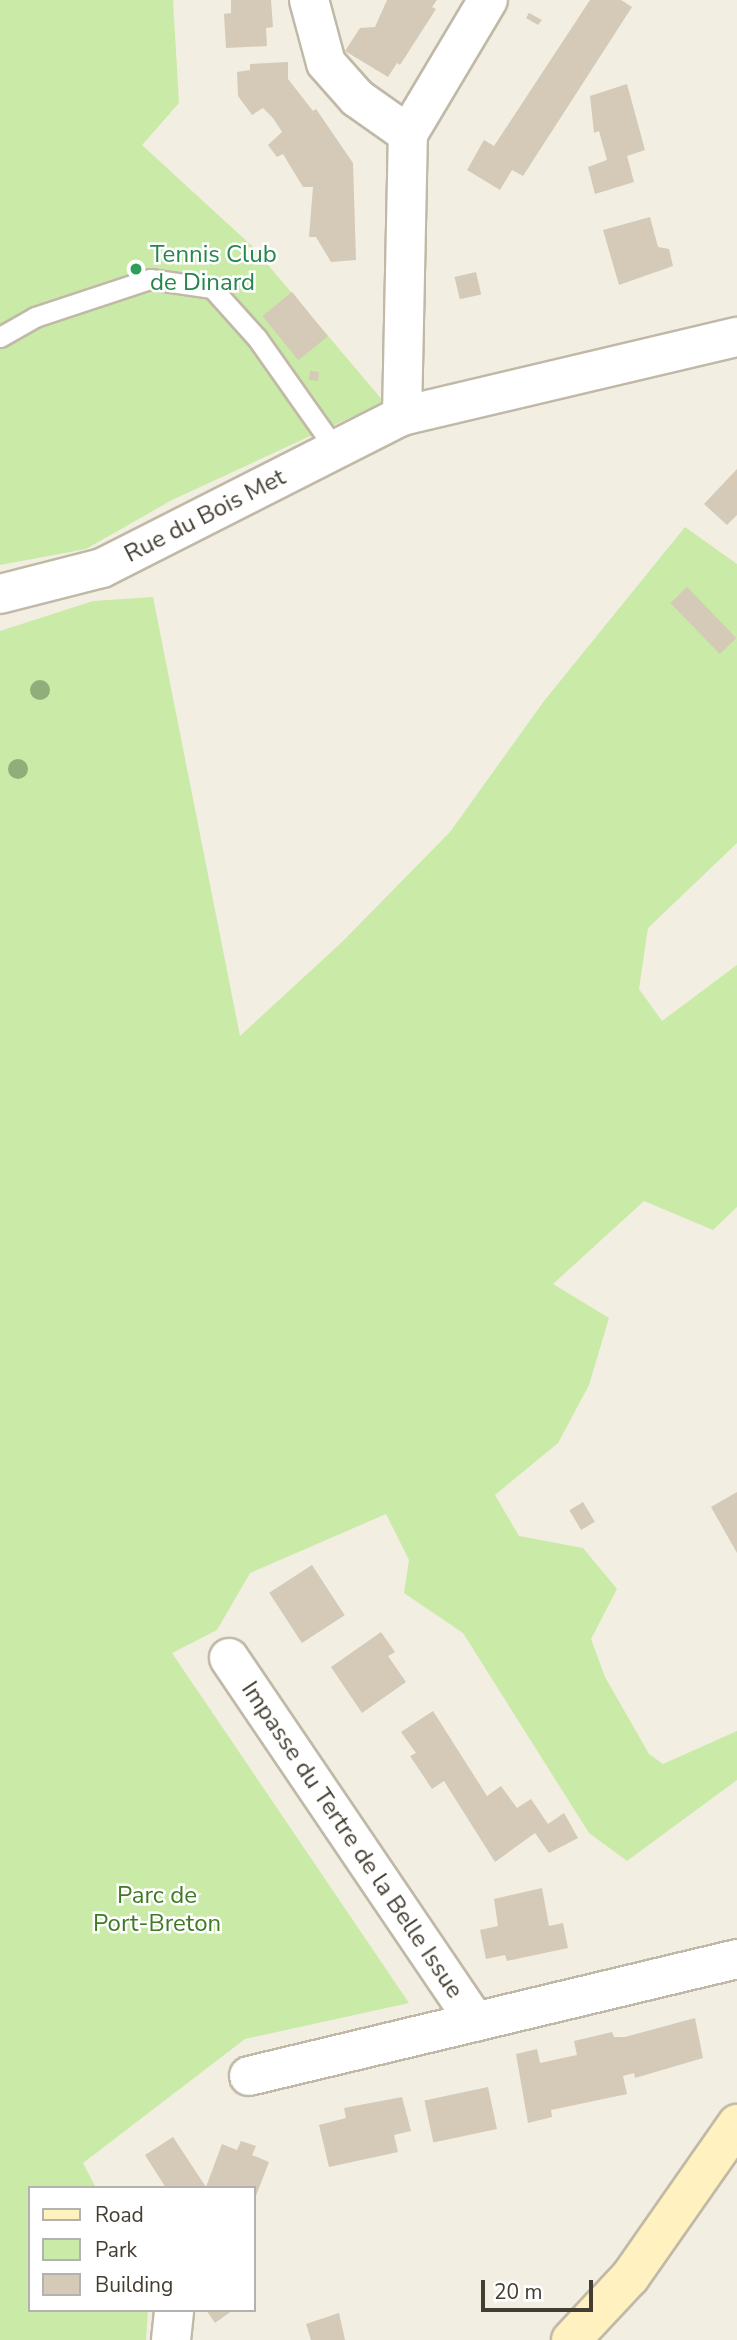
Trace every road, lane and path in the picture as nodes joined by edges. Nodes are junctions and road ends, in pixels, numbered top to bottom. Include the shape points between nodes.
1 (309, 0) edge
2 (488, 0) edge
3 (408, 134) junction
4 (0, 337) edge
5 (737, 337) edge
6 (402, 416) junction
7 (336, 450) junction
8 (0, 594) edge
9 (229, 1658) dead end
10 (737, 1959) edge
11 (475, 2022) junction
12 (249, 2077) dead end
13 (737, 2124) edge
14 (174, 2312) edge
15 (171, 2340) edge
16 (571, 2340) edge

1 - 3 street via 326,63 357,98
2 - 3 street
3 - 6 street
4 - 7 lane via 35,317 150,279 212,288 257,338
5 - 6 street, Rue du Bois Met
6 - 7 street, Rue du Bois Met
7 - 8 street, Rue du Bois Met via 102,568
9 - 11 street, Impasse du Tertre de la Belle Issue
10 - 11 street, Impasse du Tertre de la Belle Issue
11 - 12 street, Impasse du Tertre de la Belle Issue
13 - 16 main road via 630,2277
14 - 15 street

